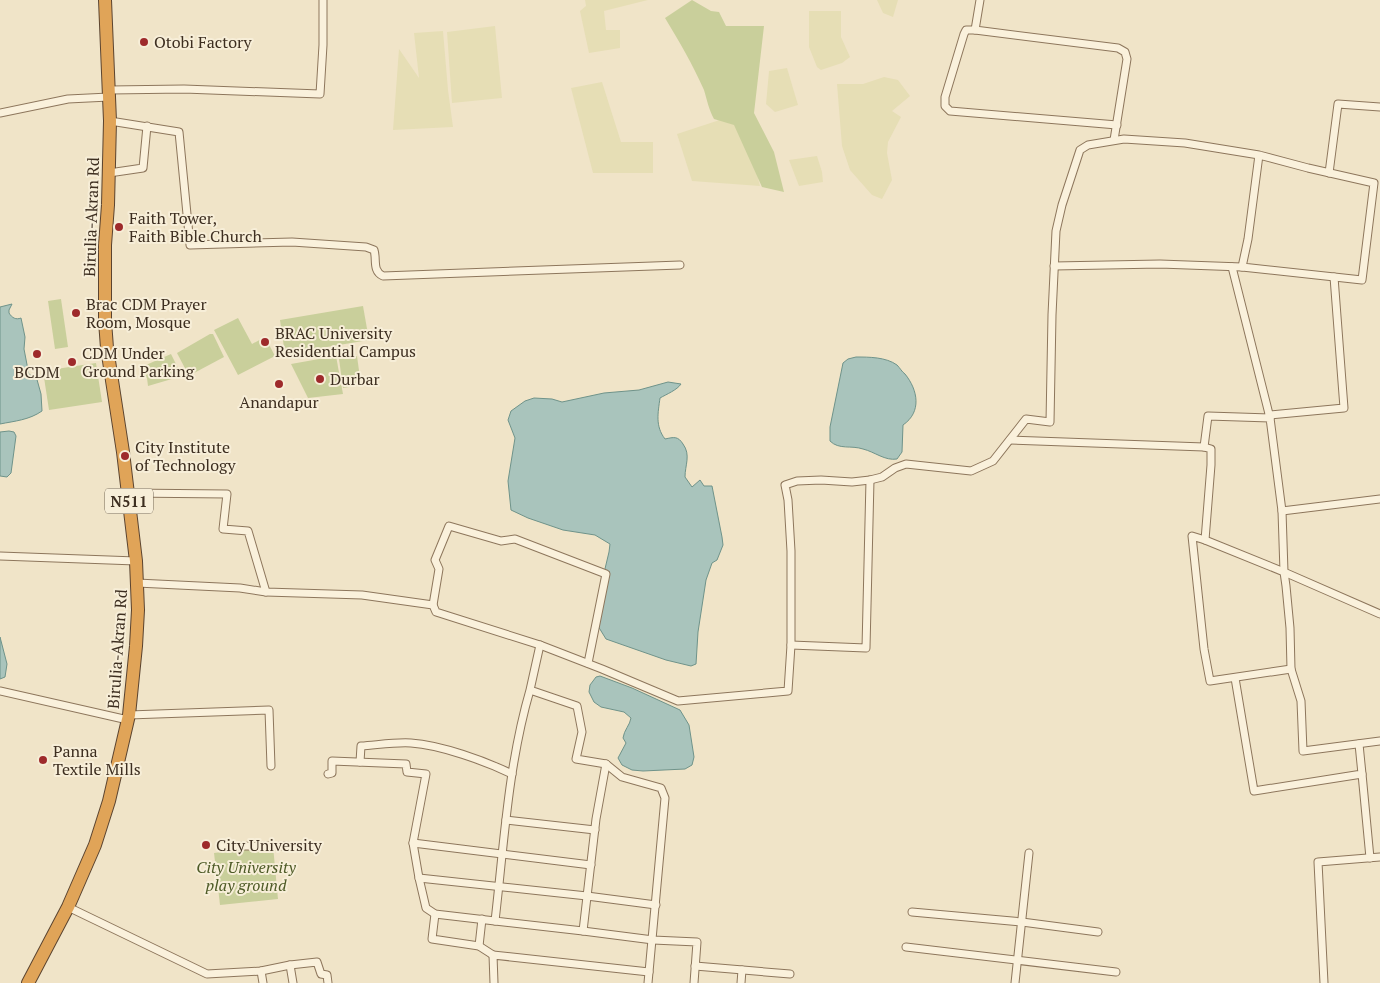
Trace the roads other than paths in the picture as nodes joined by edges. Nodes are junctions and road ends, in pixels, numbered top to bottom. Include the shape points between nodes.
1 (105, 0) edge
2 (323, 0) edge
3 (980, 0) edge
4 (974, 30) junction
5 (110, 93) junction
6 (1380, 107) edge
7 (0, 113) edge
8 (110, 121) junction
9 (1117, 125) junction
10 (147, 126) junction
11 (1114, 140) junction
12 (1259, 155) junction
13 (109, 173) junction
14 (1329, 173) junction
15 (1377, 183) edge
16 (680, 265) dead end
17 (1054, 266) junction
18 (1232, 267) junction
19 (1242, 267) junction
20 (1334, 277) junction
21 (1270, 416) junction
22 (1010, 440) junction
23 (1204, 446) junction
24 (870, 480) junction
25 (127, 493) junction
26 (1380, 499) edge
27 (1282, 511) junction
28 (1205, 540) junction
29 (0, 556) edge
30 (136, 561) junction
31 (1284, 572) junction
32 (137, 583) junction
33 (266, 592) junction
34 (433, 605) junction
35 (1380, 614) edge
36 (540, 645) junction
37 (792, 645) junction
38 (588, 663) junction
39 (1291, 669) junction
40 (1235, 678) junction
41 (530, 690) junction
42 (0, 691) edge
43 (129, 717) junction
44 (1380, 741) edge
45 (1359, 744) junction
46 (360, 762) junction
47 (606, 764) junction
48 (271, 766) dead end
49 (328, 774) dead end
50 (512, 774) junction
51 (1362, 774) junction
52 (506, 820) junction
53 (595, 830) junction
54 (413, 843) junction
55 (222, 846) dead end
56 (287, 846) dead end
57 (1029, 853) dead end
58 (502, 854) junction
59 (1380, 857) edge
60 (1370, 858) junction
61 (591, 865) junction
62 (419, 878) junction
63 (499, 887) junction
64 (587, 896) junction
65 (656, 905) junction
66 (68, 907) junction
67 (912, 912) dead end
68 (435, 914) junction
69 (482, 920) junction
70 (495, 921) junction
71 (1022, 922) junction
72 (583, 931) junction
73 (1098, 932) dead end
74 (653, 940) junction
75 (479, 946) junction
76 (906, 947) dead end
77 (492, 955) junction
78 (1018, 960) junction
79 (290, 965) junction
80 (695, 966) junction
81 (742, 970) junction
82 (261, 971) junction
83 (649, 972) junction
84 (1116, 972) dead end
85 (213, 973) junction
86 (790, 974) dead end
87 (28, 983) edge
88 (215, 983) edge
89 (263, 983) edge
90 (293, 983) edge
91 (328, 983) edge
92 (494, 983) edge
93 (648, 983) edge
94 (694, 983) edge
95 (741, 983) edge
96 (1015, 983) edge
97 (1324, 983) edge

1 - 5 highway, Birulia-Akran Rd / N511
2 - 5 street via 320,94 184,89
3 - 4 street
4 - 9 street via 1118,48 1125,52 1127,59
4 - 9 street via 966,30 964,34 945,97 950,112
5 - 7 street
5 - 8 highway, Birulia-Akran Rd / N511
6 - 14 street via 1338,104
8 - 10 street
8 - 13 highway, Birulia-Akran Rd / N511
9 - 11 street
10 - 13 street via 143,168
10 - 16 street via 178,132 190,245 292,242 366,247 374,250 376,269 383,276
11 - 12 street via 1185,143
11 - 17 street via 1088,145 1080,150 1056,231
12 - 14 street
12 - 19 street
13 - 25 highway, Birulia-Akran Rd / N511 via 105,321
14 - 15 street
15 - 20 street via 1362,280
17 - 18 street via 1160,264
17 - 22 street via 1050,422 1026,419
18 - 19 street
18 - 21 street
19 - 20 street
20 - 21 street via 1344,408
21 - 23 street via 1208,416
21 - 27 street
22 - 23 street
22 - 24 street via 993,461 971,471 906,464
23 - 28 street via 1211,449
24 - 37 street via 866,648
24 - 37 street via 797,481 785,485 791,551
25 - 30 highway, Birulia-Akran Rd / N511
25 - 33 street via 227,494 223,529 248,531
26 - 27 street
27 - 31 street
28 - 31 street
28 - 40 street via 1192,536 1210,681
29 - 30 street
30 - 32 highway, Birulia-Akran Rd / N511
31 - 35 street
31 - 39 street
32 - 33 street
32 - 43 highway, Birulia-Akran Rd / N511 via 138,610
33 - 34 street via 362,595
34 - 36 street via 436,612
34 - 38 street via 439,569 435,560 449,526 501,541 515,540 533,546 606,574
36 - 38 street
36 - 41 street
37 - 38 street via 788,690 696,700 678,701
39 - 40 street
39 - 45 street via 1300,701 1303,752
40 - 51 street via 1254,791
41 - 47 street via 577,706 582,732 576,760
41 - 50 street via 521,720
42 - 43 street
43 - 48 street via 269,710
43 - 66 highway, Birulia-Akran Rd / N511 via 95,845
44 - 45 street
45 - 51 street
46 - 49 street via 332,761 332,773
46 - 50 street via 361,746 425,744
46 - 54 street via 406,764 407,772 426,774
47 - 53 street
47 - 65 street via 622,777 661,788 665,798
50 - 52 street
51 - 60 street
52 - 53 street
52 - 58 street
53 - 61 street
54 - 58 street
54 - 62 street
55 - 56 street
57 - 71 street
58 - 61 street
58 - 63 street
59 - 60 street
60 - 97 street via 1318,862
61 - 64 street
62 - 63 street
62 - 68 street via 426,908
63 - 64 street
63 - 70 street
64 - 65 street
64 - 72 street
65 - 74 street
66 - 85 street via 207,974
66 - 87 highway, Birulia-Akran Rd / N511
67 - 71 street
68 - 69 street
68 - 75 street via 432,940
69 - 70 street
69 - 75 street
70 - 72 street
71 - 73 street
71 - 78 street
72 - 74 street
74 - 80 street via 697,942
74 - 83 street
75 - 77 street
76 - 78 street
77 - 83 street
77 - 92 street
78 - 84 street
78 - 96 street
79 - 82 street
79 - 90 street
79 - 91 street via 317,962
80 - 81 street
80 - 94 street
81 - 86 street
81 - 95 street
82 - 85 street
82 - 89 street
83 - 93 street
85 - 88 street

